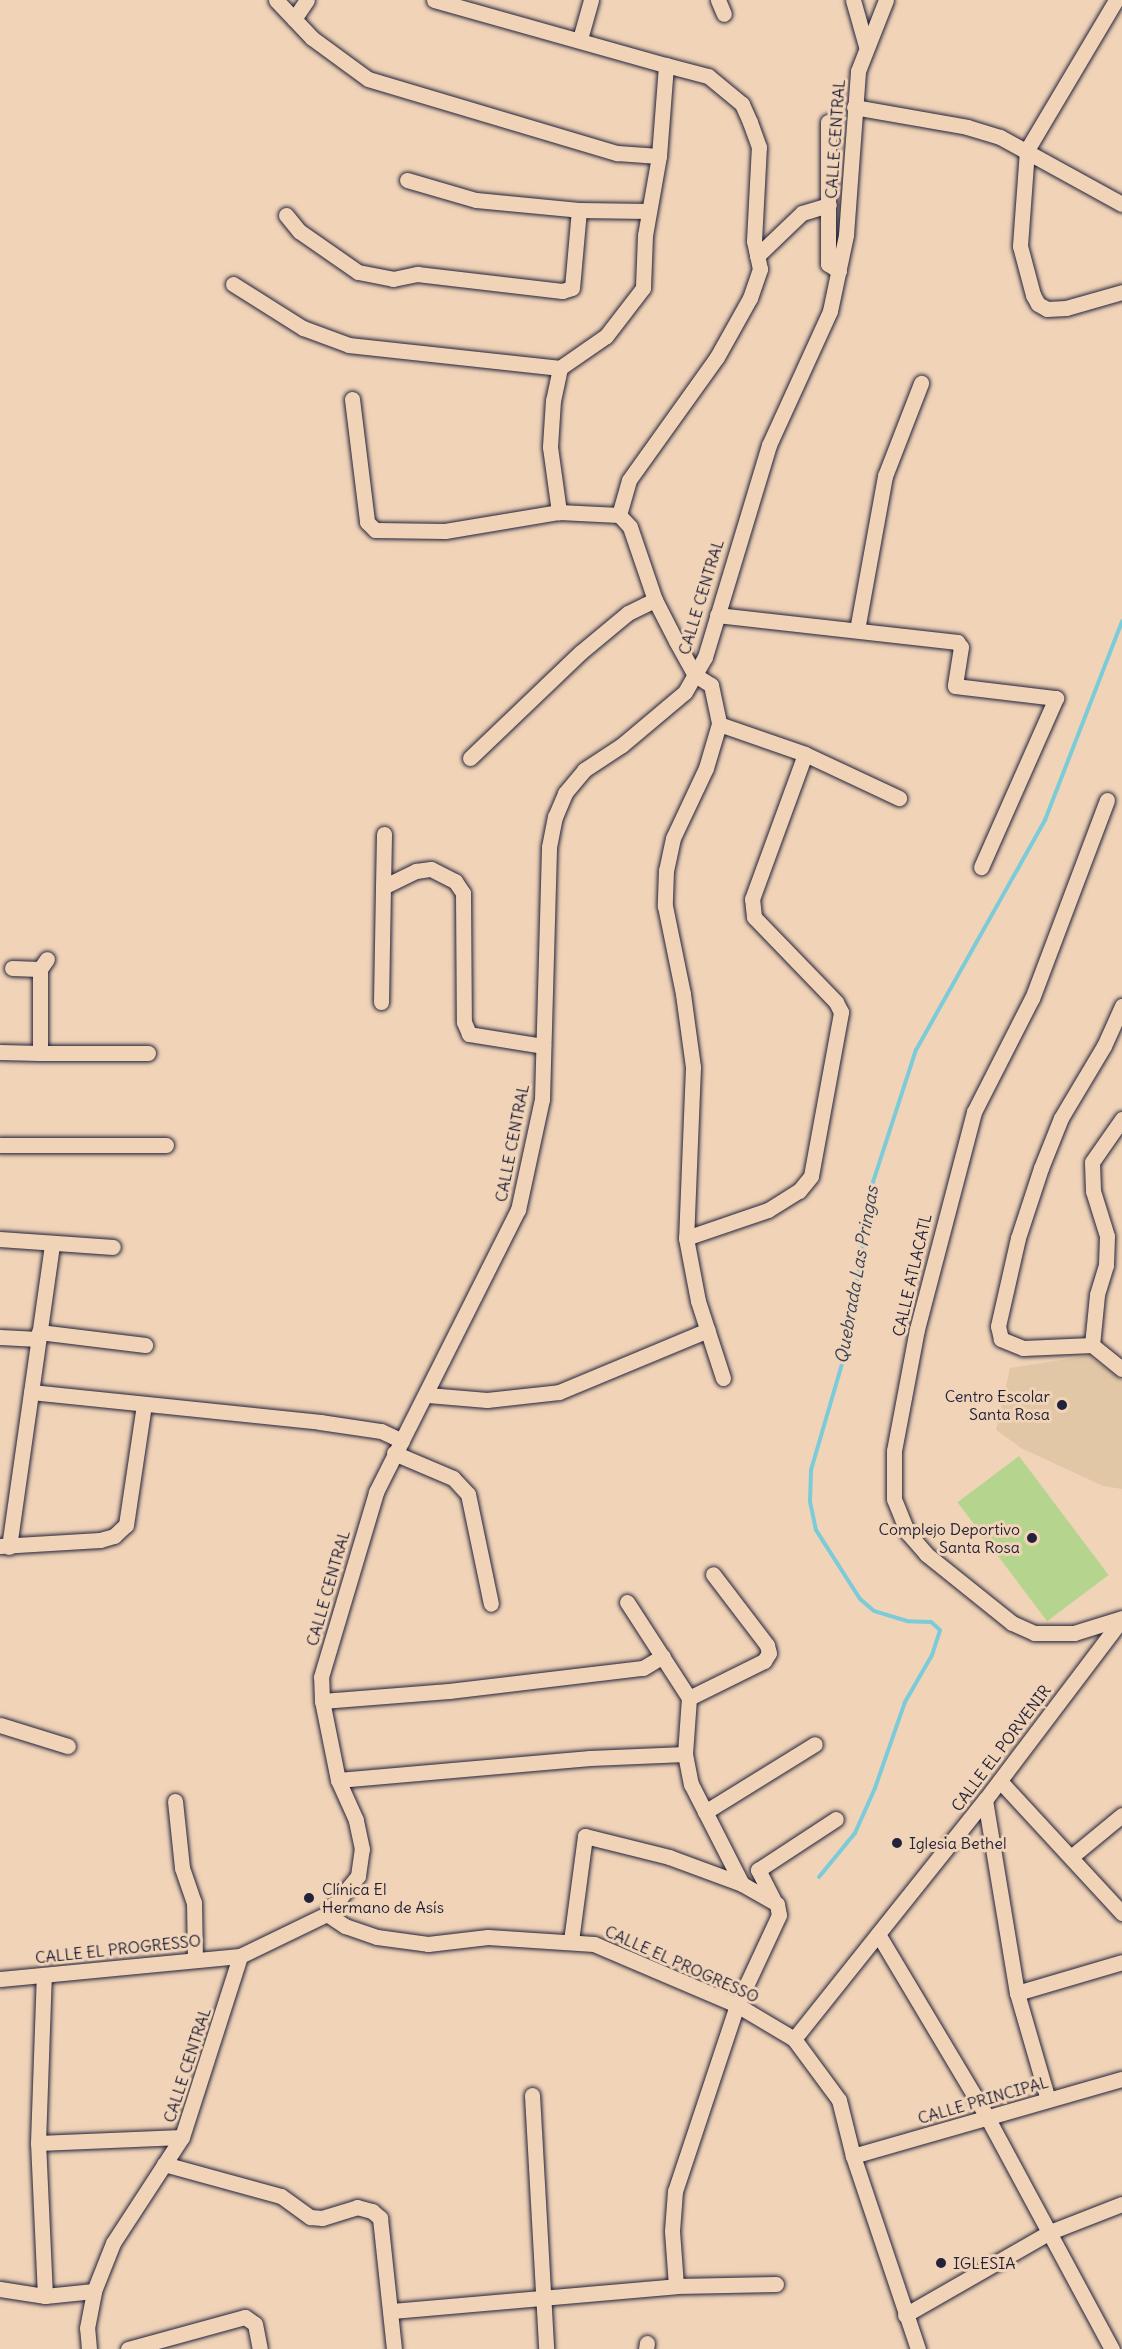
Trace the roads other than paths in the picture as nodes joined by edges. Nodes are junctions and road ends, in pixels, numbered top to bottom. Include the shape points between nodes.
1 (276, 0) edge
2 (307, 0) edge
3 (434, 0) edge
4 (591, 0) edge
5 (853, 0) edge
6 (885, 0) edge
7 (1116, 0) edge
8 (294, 20) junction
9 (580, 39) junction
10 (866, 46) junction
11 (666, 65) junction
12 (854, 107) junction
13 (828, 122) dead end
14 (1027, 150) junction
15 (658, 156) junction
16 (407, 180) dead end
17 (1122, 204) edge
18 (829, 205) junction
19 (579, 210) junction
20 (649, 211) junction
21 (286, 215) dead end
22 (757, 256) junction
23 (839, 271) junction
24 (233, 284) dead end
25 (1122, 292) edge
26 (560, 368) junction
27 (921, 383) dead end
28 (352, 399) dead end
29 (559, 512) junction
30 (619, 515) junction
31 (655, 600) junction
32 (717, 615) junction
33 (857, 630) junction
34 (695, 675) junction
35 (719, 724) junction
36 (805, 754) junction
37 (470, 758) dead end
38 (898, 798) dead end
39 (1107, 800) dead end
40 (384, 834) dead end
41 (981, 867) dead end
42 (383, 887) junction
43 (12, 968) dead end
44 (381, 1002) dead end
45 (1122, 1006) edge
46 (543, 1046) junction
47 (0, 1052) edge
48 (40, 1053) junction
49 (148, 1053) dead end
50 (1122, 1119) edge
51 (0, 1145) edge
52 (166, 1145) dead end
53 (686, 1238) junction
54 (0, 1239) edge
55 (52, 1243) junction
56 (113, 1247) dead end
57 (708, 1330) junction
58 (39, 1335) junction
59 (0, 1337) edge
60 (145, 1345) dead end
61 (1092, 1346) junction
62 (1122, 1369) edge
63 (723, 1378) dead end
64 (31, 1392) junction
65 (428, 1395) junction
66 (144, 1404) junction
67 (398, 1447) junction
68 (4, 1546) edge
69 (713, 1574) dead end
70 (627, 1602) dead end
71 (491, 1604) dead end
72 (1122, 1619) edge
73 (663, 1656) junction
74 (689, 1698) junction
75 (321, 1701) junction
76 (0, 1725) edge
77 (815, 1744) dead end
78 (68, 1746) dead end
79 (685, 1754) junction
80 (338, 1780) junction
81 (1000, 1781) junction
82 (175, 1800) dead end
83 (985, 1800) junction
84 (705, 1812) junction
85 (1122, 1815) edge
86 (836, 1819) dead end
87 (1071, 1857) junction
88 (742, 1884) junction
89 (777, 1904) junction
90 (1122, 1913) edge
91 (327, 1914) junction
92 (878, 1934) junction
93 (571, 1941) junction
94 (240, 1956) junction
95 (195, 1959) junction
96 (1122, 1962) edge
97 (44, 1975) junction
98 (0, 1979) edge
99 (1017, 1993) junction
100 (737, 2006) junction
101 (794, 2038) junction
102 (1122, 2079) edge
103 (532, 2095) dead end
104 (1048, 2100) junction
105 (987, 2118) junction
106 (182, 2137) junction
107 (38, 2143) junction
108 (853, 2156) junction
109 (164, 2164) junction
110 (1122, 2204) edge
111 (1050, 2232) junction
112 (776, 2284) dead end
113 (676, 2286) junction
114 (0, 2289) edge
115 (94, 2291) junction
116 (45, 2296) junction
117 (542, 2299) junction
118 (392, 2311) junction
119 (905, 2315) junction
120 (88, 2349) edge
121 (128, 2349) edge
122 (260, 2349) edge
123 (394, 2349) edge
124 (546, 2349) edge
125 (918, 2349) edge
126 (1112, 2349) edge

1 - 8 street
2 - 8 street
3 - 9 street
4 - 9 street
5 - 10 street
6 - 10 street, CALLE CENTRAL
7 - 14 street
8 - 15 street via 343,63 368,79 617,153
9 - 11 street
10 - 12 street, CALLE CENTRAL via 858,71
11 - 15 street
11 - 22 street via 708,76 742,104 759,147 754,240
12 - 14 street via 967,127
12 - 23 street, CALLE CENTRAL via 846,235
13 - 18 street
14 - 17 street
14 - 25 street via 1020,246 1023,267 1038,304 1047,309 1066,308
15 - 20 street
16 - 19 street via 476,200
18 - 22 street via 802,213
18 - 23 street via 828,264
19 - 20 street
19 - 21 street via 572,288 561,291 417,274 393,279 358,272 299,231
20 - 26 street via 643,288 606,336
22 - 30 street via 760,269 750,298 717,357 629,480
23 - 32 street, CALLE CENTRAL via 818,344 769,445
24 - 26 street via 303,328 349,345
26 - 29 street via 550,447
27 - 33 street via 885,476
28 - 29 street via 368,522 375,530 445,531
29 - 30 street
30 - 31 street via 630,527
31 - 34 street
31 - 37 street via 628,613 581,652
32 - 33 street
32 - 34 street, CALLE CENTRAL
33 - 41 street via 957,642 961,647 955,686 1056,698
34 - 35 street via 711,686
34 - 46 street, CALLE CENTRAL via 685,692 654,720 584,770 565,793 555,817 549,847
35 - 36 street
35 - 53 street via 706,768 673,838 666,870 669,937 683,994 693,1067
36 - 38 street
36 - 53 street via 752,899 754,917 836,1002 841,1012 811,1176 799,1191 768,1210
39 - 72 street, CALLE ATLACATL via 1032,998 974,1113 917,1329 894,1451 894,1499 908,1533 926,1554 1012,1623 1034,1633 1074,1633
40 - 42 street
42 - 44 street
42 - 46 street via 416,871 431,869 454,881 463,893 464,1014 469,1034
43 - 48 street via 43,964
45 - 61 street via 1104,1046 1061,1118 1041,1168 1018,1238 998,1326 1001,1339 1023,1348
46 - 65 street, CALLE CENTRAL via 542,1099 518,1210
47 - 48 street
48 - 49 street
50 - 61 street via 1092,1162 1093,1191 1107,1236
51 - 52 street
53 - 57 street
54 - 55 street
55 - 56 street
55 - 58 street
57 - 63 street
57 - 65 street via 559,1392 487,1400
58 - 59 street
58 - 60 street
58 - 64 street
61 - 62 street
64 - 66 street
64 - 68 street
65 - 67 street, CALLE CENTRAL
66 - 67 street via 381,1431
66 - 68 street via 126,1525 114,1536 100,1540
67 - 71 street via 453,1478 468,1494
67 - 75 street, CALLE CENTRAL via 376,1492 321,1677
69 - 74 street via 769,1653 764,1661
70 - 73 street
72 - 81 street, CALLE EL PORVENIR
73 - 74 street
73 - 75 street via 643,1668 449,1691
74 - 79 street
75 - 80 street, CALLE CENTRAL
76 - 78 street
77 - 84 street
79 - 80 street via 590,1758
79 - 84 street via 691,1784
80 - 91 street, CALLE CENTRAL via 356,1820 362,1850 358,1876
81 - 83 street, CALLE EL PORVENIR
81 - 87 street
82 - 95 street via 182,1868 194,1902
83 - 92 street, CALLE EL PORVENIR
83 - 99 street
84 - 88 street
85 - 87 street
86 - 89 street via 758,1870
87 - 90 street
88 - 89 street
88 - 93 street via 669,1857 585,1836
89 - 100 street via 776,1928
91 - 93 street, CALLE EL PROGRESSO via 345,1926 377,1937 428,1944 488,1937
91 - 94 street, CALLE CENTRAL
92 - 101 street, CALLE EL PORVENIR
92 - 105 street
93 - 100 street, CALLE EL PROGRESSO via 594,1944
94 - 95 street, CALLE EL PROGRESSO
94 - 106 street, CALLE CENTRAL
95 - 97 street, CALLE EL PROGRESSO
96 - 99 street
97 - 98 street, CALLE EL PROGRESSO
97 - 107 street
99 - 104 street
100 - 101 street, CALLE EL PROGRESSO
100 - 113 street via 675,2191 672,2231
101 - 108 street, CALLE EL PROGRESSO via 839,2100
102 - 104 street, CALLE PRINCIPAL
103 - 117 street
104 - 105 street, CALLE PRINCIPAL
105 - 108 street, CALLE PRINCIPAL
105 - 111 street
106 - 107 street
106 - 109 street, CALLE CENTRAL
107 - 116 street
108 - 119 street, CALLE EL PROGRESSO
109 - 115 street, CALLE CENTRAL via 113,2243
109 - 118 street via 281,2196 310,2217 322,2218 357,2207 372,2211 380,2218
110 - 111 street
111 - 119 street
111 - 126 street
112 - 113 street
113 - 117 street
114 - 116 street
115 - 116 street
115 - 120 street, CALLE CENTRAL via 87,2328
117 - 118 street
117 - 124 street
118 - 123 street
119 - 125 street, CALLE EL PROGRESSO
121 - 122 street via 245,2317 255,2324

